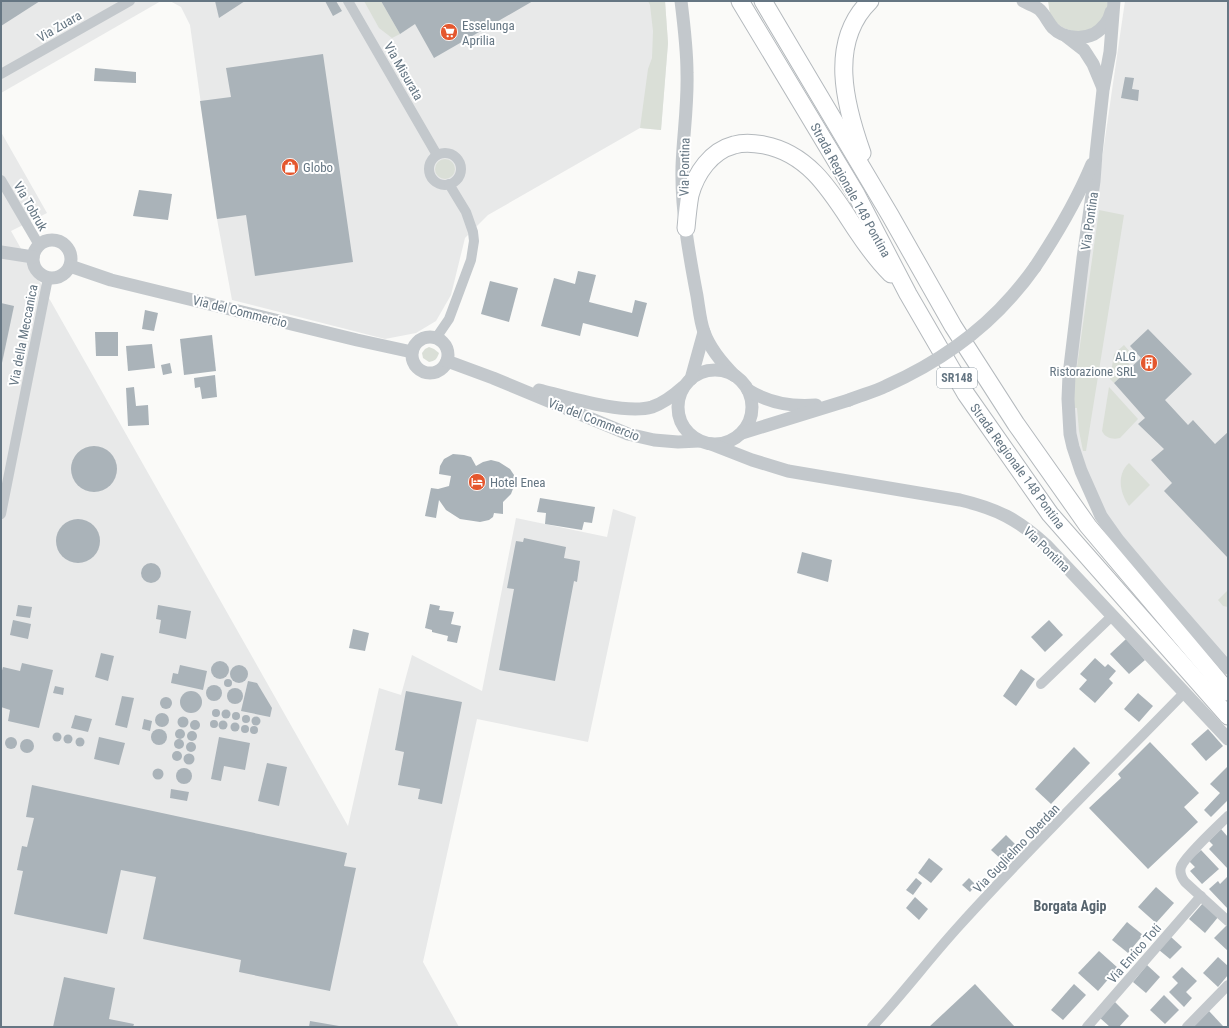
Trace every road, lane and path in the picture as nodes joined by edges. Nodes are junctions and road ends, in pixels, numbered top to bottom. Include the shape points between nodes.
1 (130, 1) edge
2 (348, 1) edge
3 (681, 1) edge
4 (740, 1) edge
5 (763, 1) edge
6 (870, 1) edge
7 (1023, 1) edge
8 (1042, 1) edge
9 (1114, 2) edge
10 (1046, 18) junction
11 (1064, 34) junction
12 (1, 74) edge
13 (1103, 90) junction
14 (1096, 154) junction
15 (438, 155) junction
16 (1, 180) edge
17 (449, 184) junction
18 (890, 215) junction
19 (686, 228) junction
20 (39, 245) junction
21 (1, 252) edge
22 (33, 257) junction
23 (70, 266) junction
24 (48, 278) junction
25 (908, 294) junction
26 (704, 332) junction
27 (436, 338) junction
28 (412, 352) junction
29 (447, 361) junction
30 (735, 376) junction
31 (494, 378) junction
32 (688, 383) junction
33 (748, 390) junction
34 (849, 400) junction
35 (742, 433) junction
36 (705, 442) junction
37 (1, 514) edge
38 (1112, 616) junction
39 (1228, 668) edge
40 (1041, 684) dead end
41 (1228, 692) edge
42 (1184, 693) junction
43 (1228, 716) edge
44 (1228, 739) edge
45 (1226, 822) edge
46 (1201, 896) junction
47 (1228, 921) edge
48 (1228, 985) edge
49 (872, 1027) edge
50 (1087, 1027) edge
51 (1187, 1027) edge

1 - 12 street, Via Zuara
2 - 15 street, Via Misurata
3 - 19 street, Via Pontina via 688,73 682,169
4 - 25 highway, Strada Regionale 148 Pontina / SR148 via 856,194
5 - 18 highway, Strada Regionale 148 Pontina / SR148
6 - 18 highway via 852,25 845,48 845,93 863,156
7 - 10 street via 1040,9
8 - 10 street
9 - 11 street via 1109,19 1101,29 1076,38
9 - 13 street, Via Pontina via 1110,52
10 - 11 street via 1053,28
11 - 13 street via 1084,50 1093,64
13 - 14 street, Via Pontina
14 - 34 street, bridge via 1074,202 1035,267 1012,296 987,321 952,349 920,369 885,387
14 - 39 street, Via Pontina via 1068,387 1073,447 1089,491 1109,528
15 - 17 street via 431,162 429,172 439,184
15 - 17 street via 448,153 460,162 458,178
16 - 20 street, Via Tobruk
17 - 27 street via 466,212 474,241 471,260 449,319
18 - 41 highway, Strada Regionale 148 Pontina / SR148 via 953,326 1016,424 1088,526
19 - 25 highway via 690,195 706,162 724,148 736,144 771,146 790,154 817,174 876,257
19 - 26 street, Via Pontina
20 - 22 street
20 - 23 street via 50,240 63,243 70,251
21 - 22 street
22 - 24 street via 37,271
23 - 24 street via 61,276
23 - 28 street, Via del Commercio via 110,280
24 - 37 street, Via della Meccanica
25 - 43 highway, Strada Regionale 148 Pontina / SR148 via 966,394 1050,514
26 - 30 street, Via Pontina via 714,352
26 - 32 street, Via Pontina
27 - 28 street via 420,340
27 - 29 street via 442,341 447,350
28 - 29 street via 414,365 424,373 442,370
29 - 31 street, Via del Commercio
30 - 32 street via 716,370 707,371 698,374
30 - 33 street
31 - 32 street, Via del Commercio via 565,397 632,409 652,407 661,403
31 - 36 street, Via del Commercio via 628,434 654,440
32 - 36 street via 680,395 680,419 687,432
33 - 34 street via 766,400 793,405 828,404
33 - 35 street via 752,412 749,423
34 - 35 street
35 - 36 street via 722,444
36 - 38 street, Via Pontina via 788,471 960,500 996,510 1012,518 1036,536
38 - 40 street
38 - 42 street, Via Pontina
42 - 44 street, Via Pontina
42 - 49 street, Via Guglielmo Oberdan via 958,927
45 - 46 street via 1185,860 1180,870 1185,882
46 - 47 street
46 - 50 street, Via Enrico Toti
48 - 51 street

